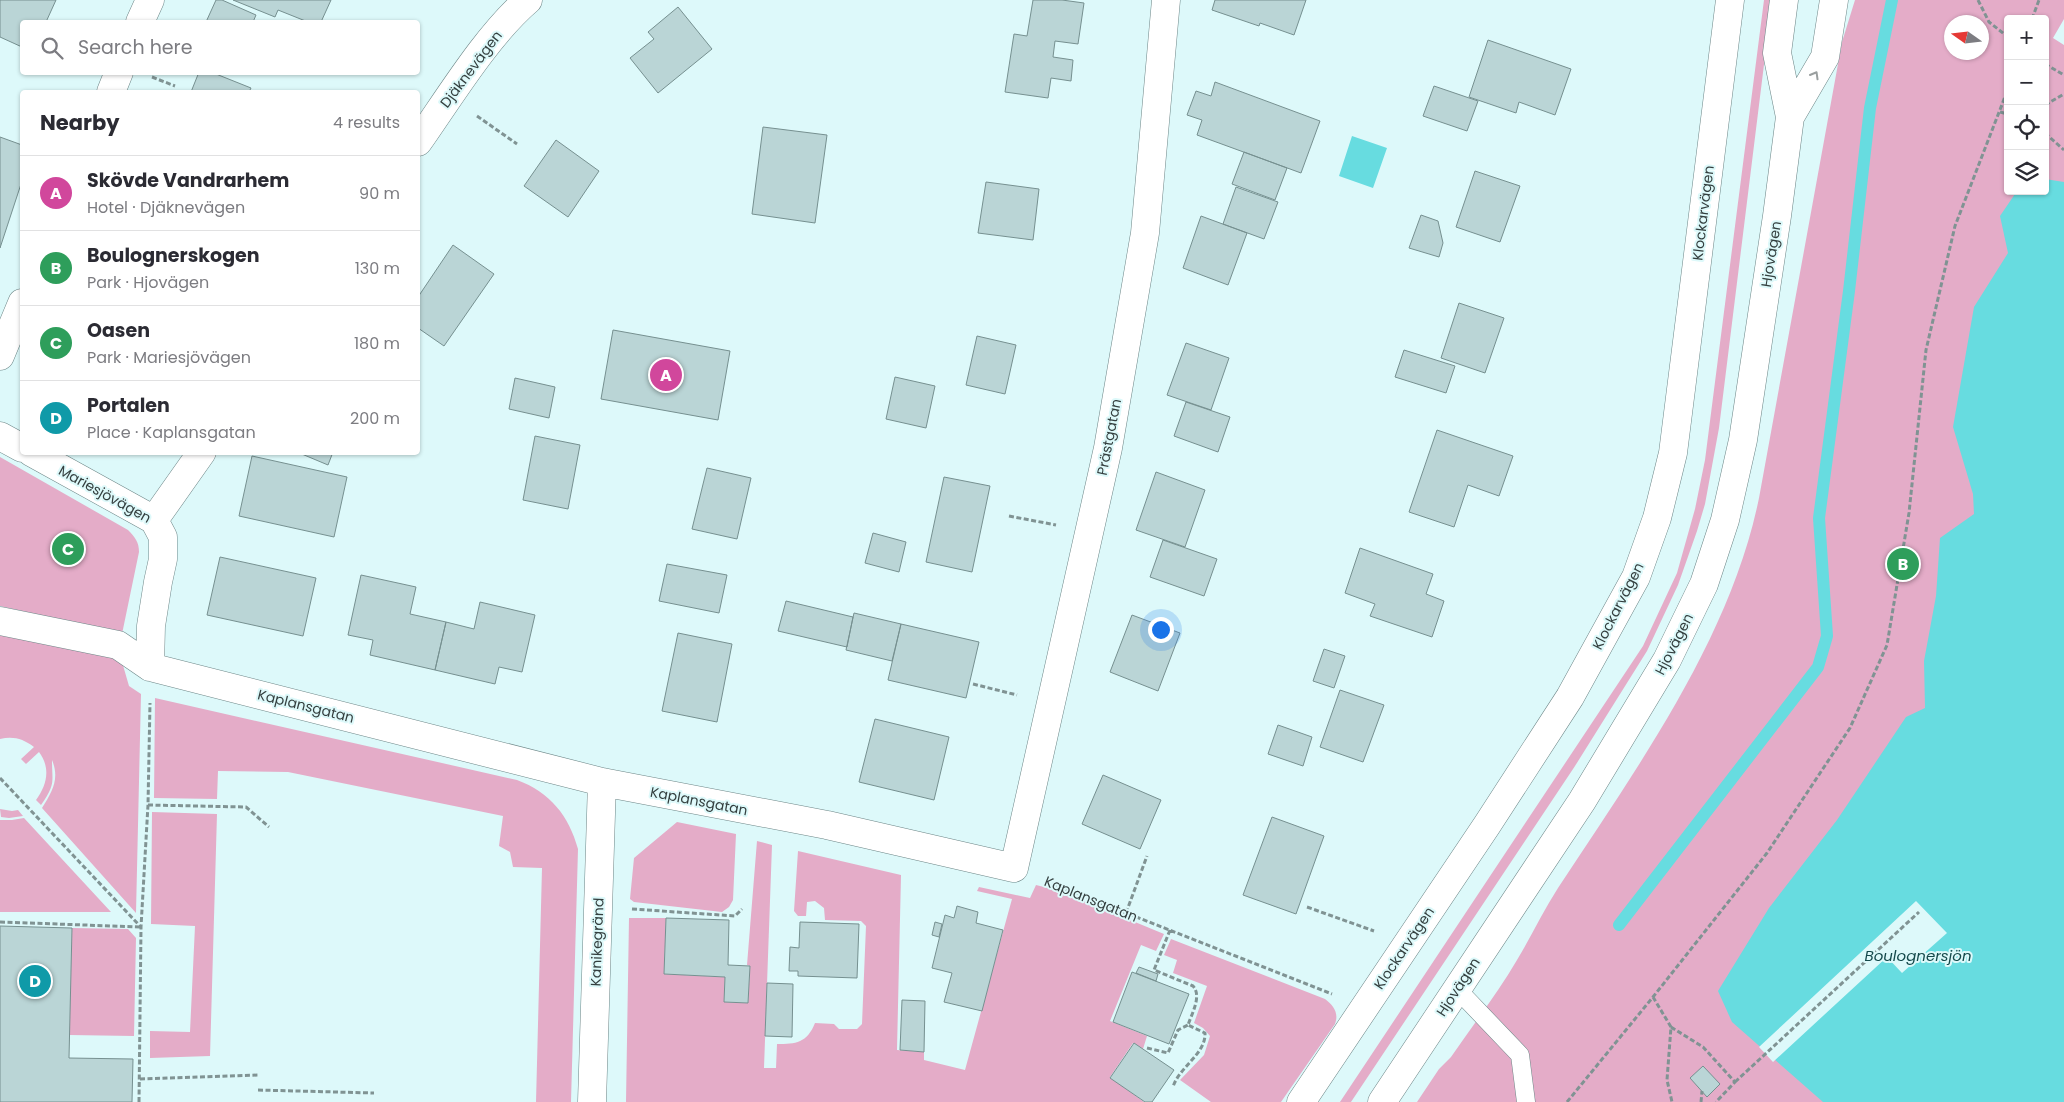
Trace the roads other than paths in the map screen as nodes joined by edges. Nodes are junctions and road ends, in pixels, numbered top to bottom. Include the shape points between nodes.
1 (150, 0) edge
2 (528, 0) edge
3 (1166, 0) edge
4 (1730, 0) edge
5 (1784, 0) edge
6 (1834, 0) edge
7 (141, 20) edge
8 (118, 75) edge
9 (112, 90) edge
10 (1790, 117) junction
11 (420, 139) edge
12 (20, 308) edge
13 (0, 356) edge
14 (0, 436) edge
15 (20, 447) edge
16 (36, 455) edge
17 (200, 455) edge
18 (154, 520) junction
19 (0, 621) edge
20 (150, 667) junction
21 (602, 782) junction
22 (1014, 868) joint
23 (1457, 989) junction
24 (592, 1102) edge
25 (1302, 1102) edge
26 (1382, 1102) edge
27 (1526, 1102) edge

1 - 7 street
2 - 11 street, Djäknevägen via 484,49
3 - 22 street, Prästgatan via 1145,233 1108,448
4 - 25 street, Klockarvägen via 1673,454 1657,518 1636,576 1570,697
5 - 10 street, Hjovägen via 1777,53
10 -> 6 street, Hjovägen via 1825,57
8 - 9 street
10 - 23 street, Hjovägen via 1743,440 1725,520 1704,584 1667,660 1587,793
12 - 13 street
14 - 15 street
16 - 18 street, Mariesjövägen
17 - 18 street
18 - 20 street, Mariesjövägen via 163,537 163,559 152,626
19 - 20 street, Kaplansgatan via 118,645
20 - 21 street, Kaplansgatan
21 - 22 street, Kaplansgatan via 827,825
21 - 24 street, Kanikegränd
23 - 26 street, Hjovägen
23 - 27 lane via 1520,1055

